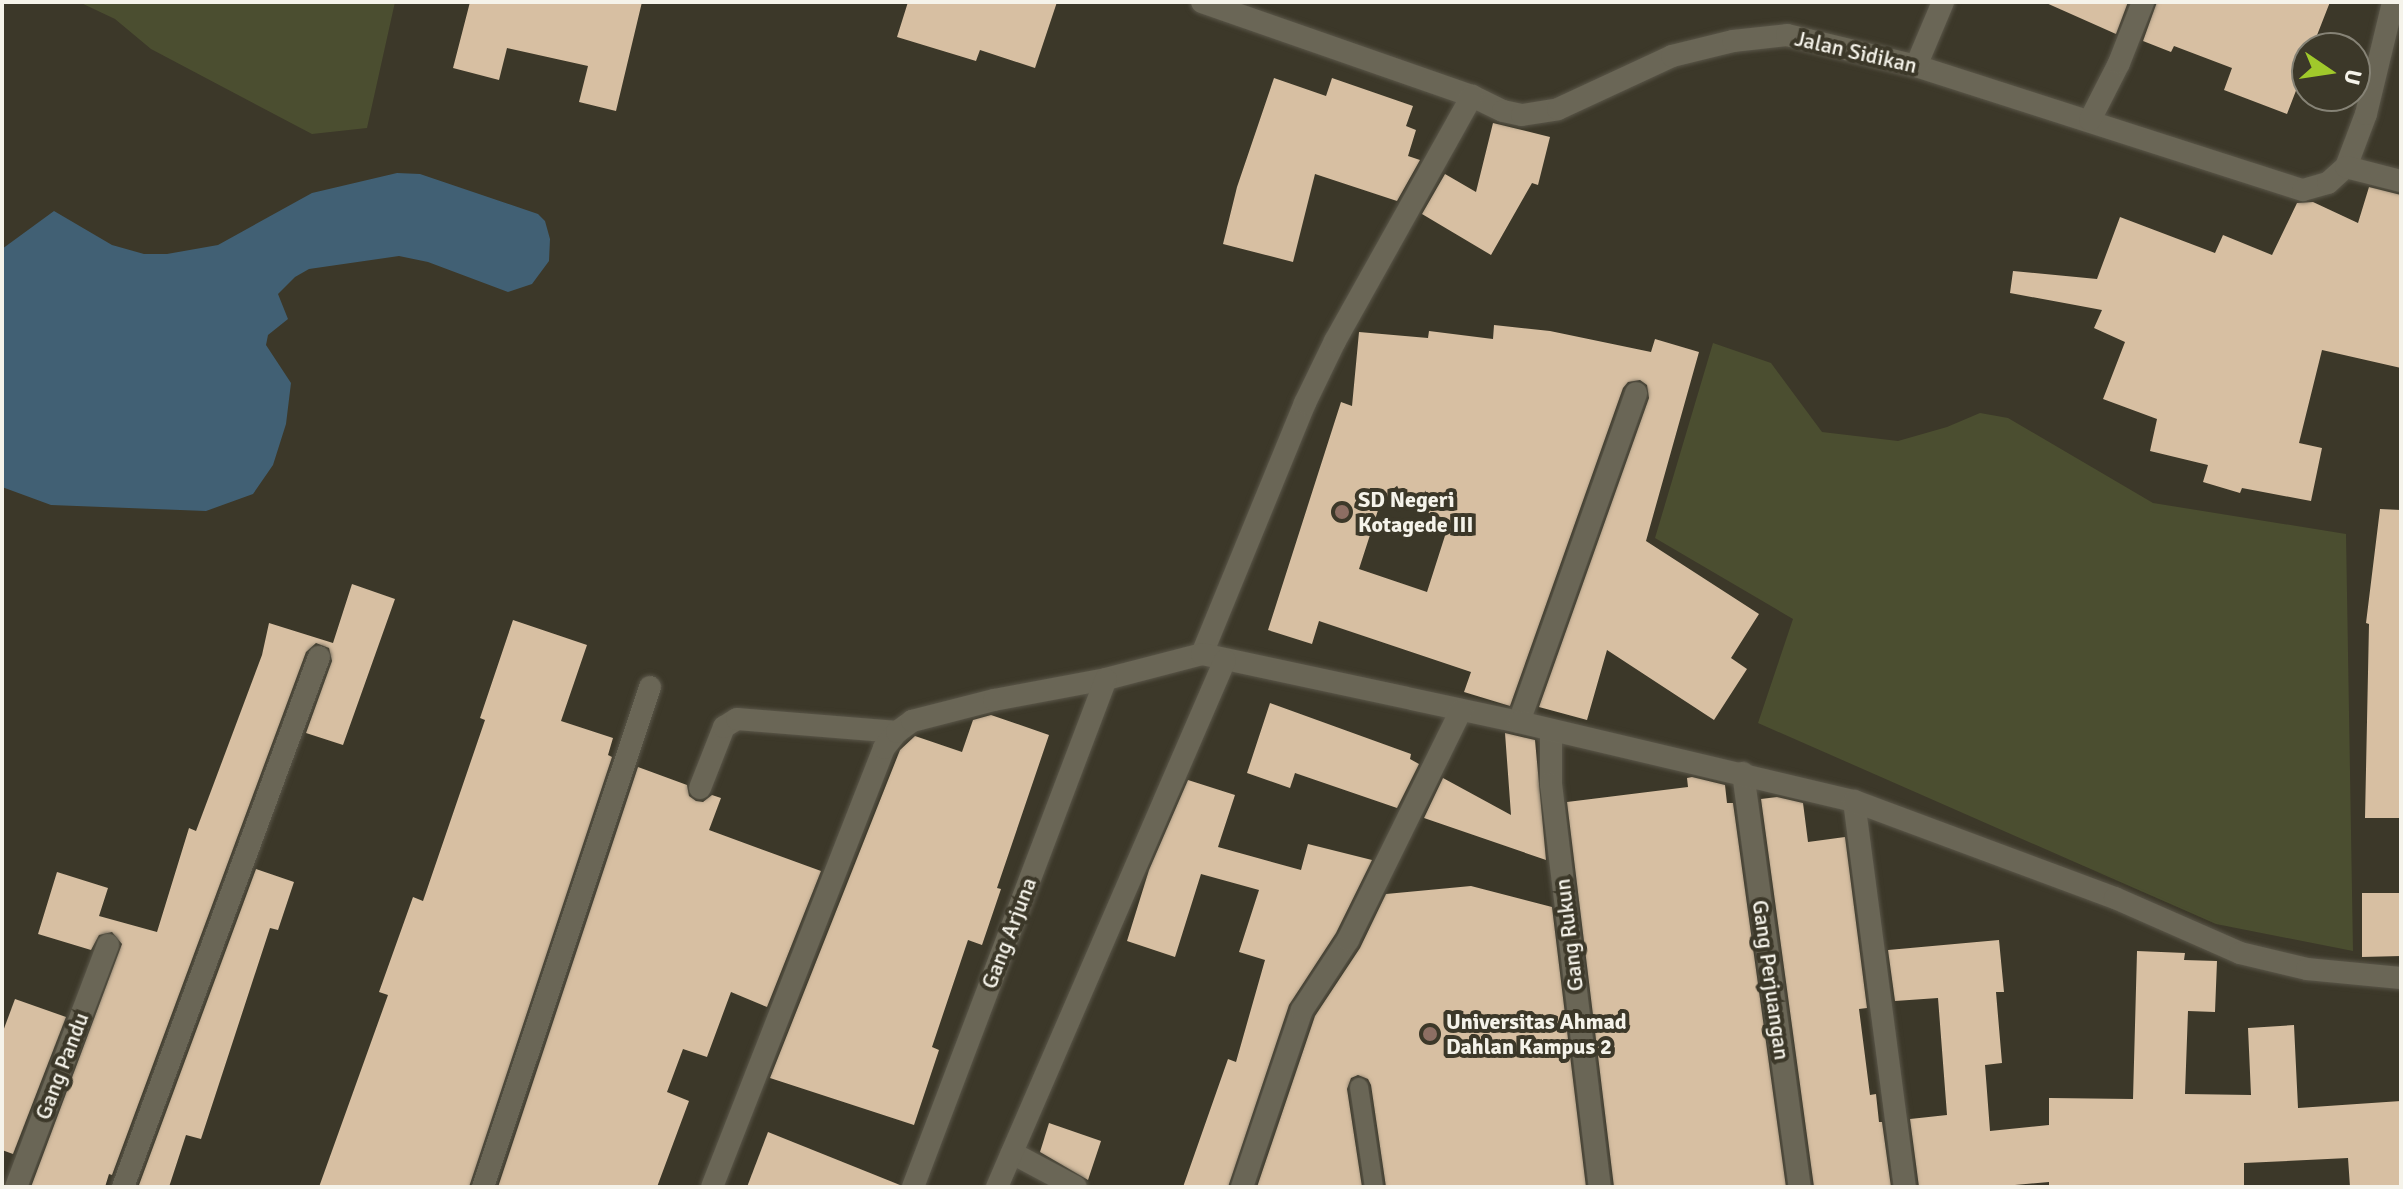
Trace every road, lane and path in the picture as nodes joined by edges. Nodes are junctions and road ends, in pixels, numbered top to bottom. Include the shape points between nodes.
1 (1202, 2) edge
2 (1943, 2) edge
3 (2143, 2) edge
4 (2393, 2) edge
5 (1916, 66) junction
6 (1472, 96) junction
7 (2090, 120) junction
8 (2346, 167) junction
9 (2401, 181) edge
10 (1636, 393) dead end
11 (1202, 654) junction
12 (319, 657) dead end
13 (1225, 660) junction
14 (1106, 679) junction
15 (650, 687) dead end
16 (1461, 710) junction
17 (1519, 722) junction
18 (1551, 730) junction
19 (897, 732) junction
20 (1743, 773) junction
21 (700, 788) dead end
22 (1854, 801) junction
23 (108, 945) dead end
24 (2401, 978) edge
25 (1359, 1087) dead end
26 (1012, 1153) junction
27 (16, 1187) edge
28 (123, 1187) edge
29 (483, 1187) edge
30 (712, 1187) edge
31 (913, 1187) edge
32 (997, 1187) edge
33 (1076, 1187) edge
34 (1242, 1187) edge
35 (1374, 1187) edge
36 (1600, 1187) edge
37 (1800, 1187) edge
38 (1905, 1187) edge

1 - 6 street, Jalan Sidikan
2 - 5 street
3 - 7 street
4 - 8 street via 2366,114
5 - 6 street, Jalan Sidikan via 1787,35 1672,56 1541,114 1503,111
5 - 7 street, Jalan Sidikan
6 - 11 street via 1335,341
7 - 8 street, Jalan Sidikan via 2303,190 2328,183
8 - 9 street
10 - 17 street
11 - 13 street
11 - 14 street
12 - 28 street
13 - 16 street
13 - 26 street
14 - 19 street via 994,700 912,721
14 - 31 street, Gang Arjuna
15 - 29 street
16 - 17 street
16 - 34 street via 1355,927 1302,1010
17 - 18 street
18 - 20 street
18 - 36 street, Gang Rukun via 1551,784
19 - 21 street via 737,719 715,742
19 - 30 street via 884,748
20 - 22 street
20 - 37 street, Gang Perjuangan
22 - 24 street via 2115,898 2240,953 2307,969
22 - 38 street
23 - 27 street, Gang Pandu
25 - 35 lane
26 - 32 street
26 - 33 street

